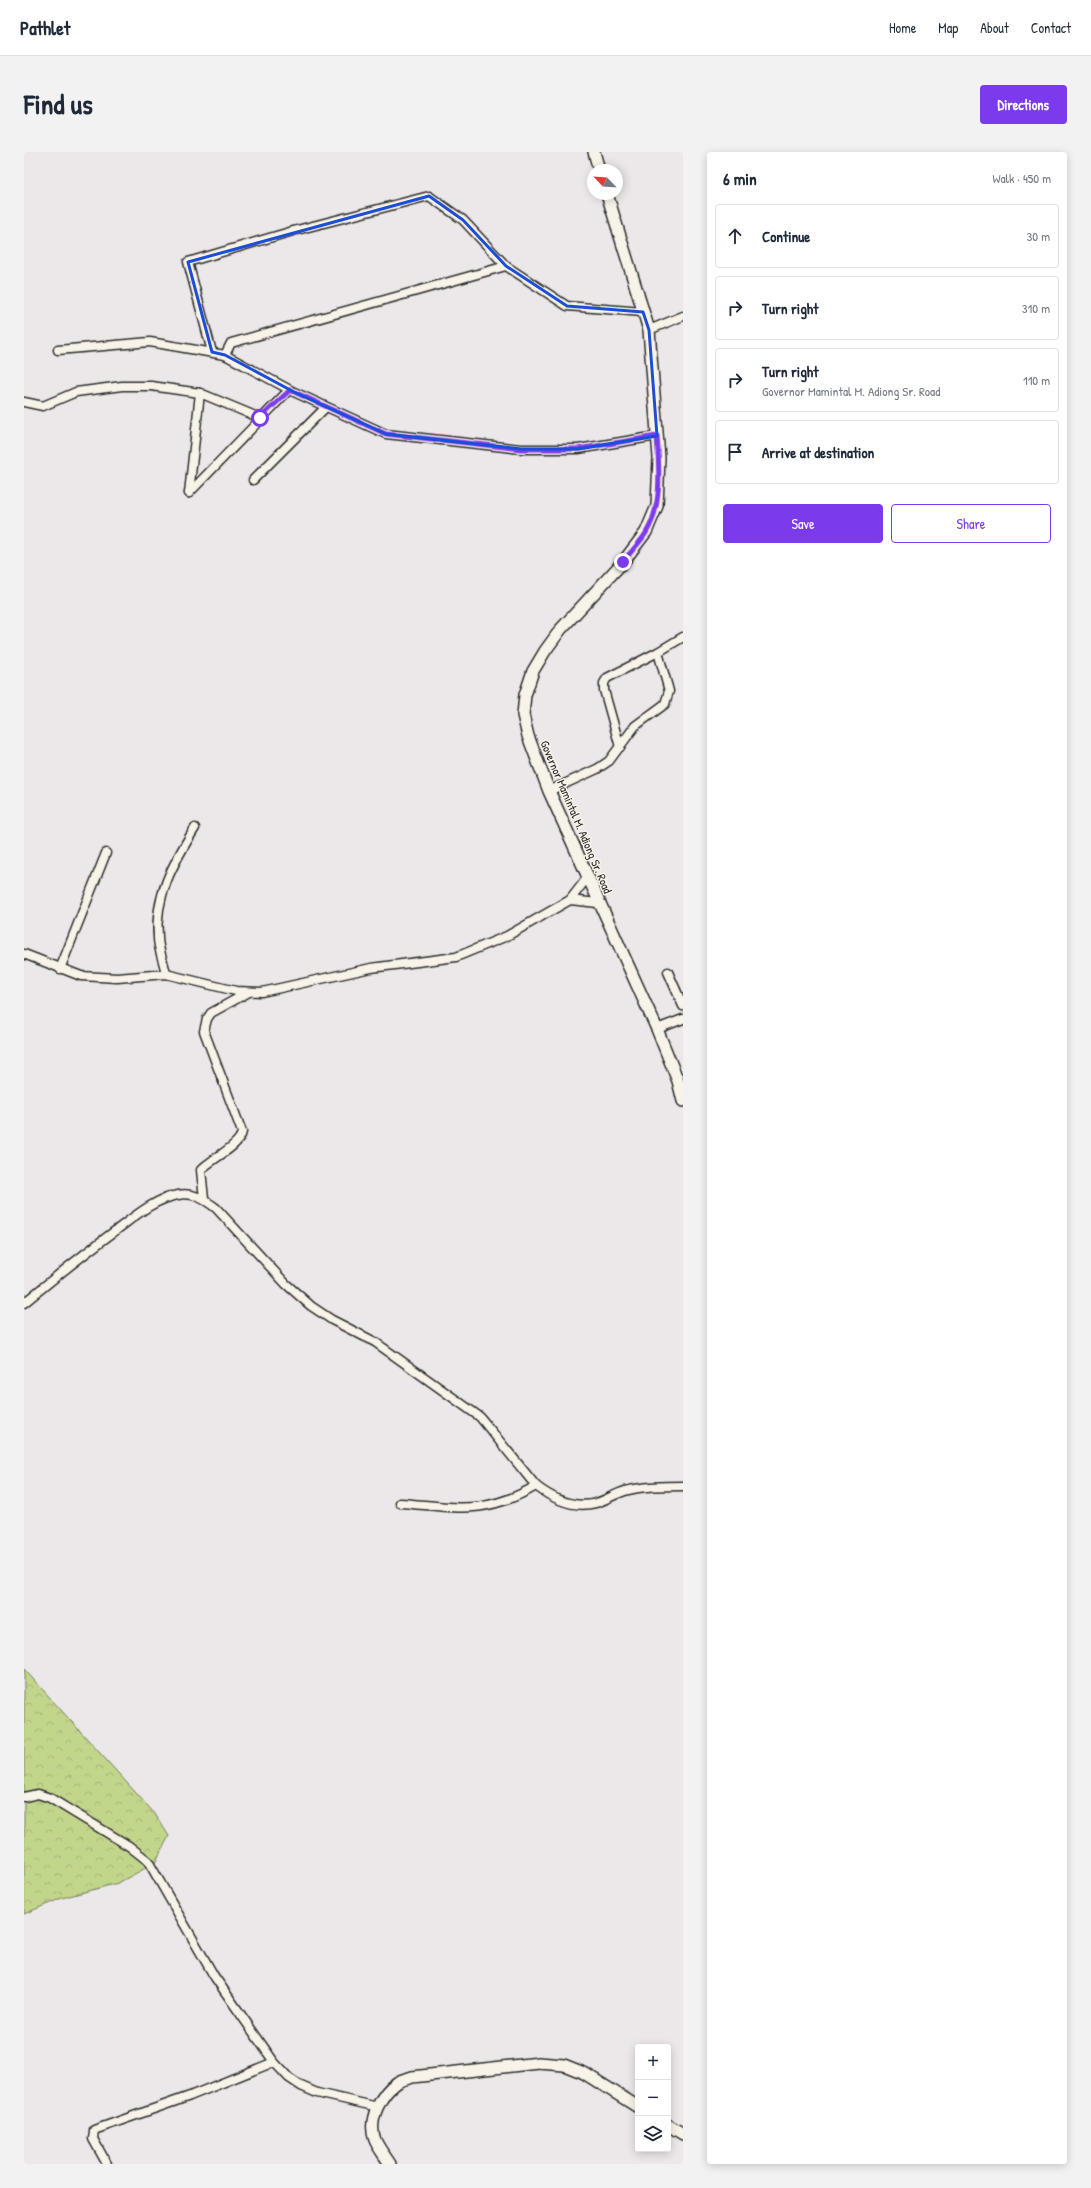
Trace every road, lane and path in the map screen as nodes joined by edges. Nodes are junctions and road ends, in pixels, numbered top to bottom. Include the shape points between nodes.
1 (594, 152) edge
2 (597, 164) edge
3 (609, 200) edge
4 (506, 266) junction
5 (643, 312) junction
6 (683, 316) edge
7 (648, 330) junction
8 (58, 350) dead end
9 (212, 352) junction
10 (225, 354) junction
11 (290, 390) junction
12 (200, 393) junction
13 (24, 402) edge
14 (326, 407) junction
15 (260, 418) junction
16 (657, 436) junction
17 (253, 480) dead end
18 (683, 637) edge
19 (658, 652) junction
20 (620, 747) junction
21 (549, 791) junction
22 (195, 828) dead end
23 (106, 853) dead end
24 (587, 878) junction
25 (570, 900) junction
26 (598, 903) junction
27 (24, 954) edge
28 (60, 969) junction
29 (668, 972) dead end
30 (166, 974) junction
31 (249, 992) junction
32 (683, 1006) edge
33 (683, 1019) edge
34 (657, 1029) junction
35 (683, 1101) edge
36 (204, 1199) junction
37 (24, 1303) edge
38 (536, 1486) junction
39 (683, 1486) edge
40 (400, 1503) dead end
41 (24, 1797) edge
42 (274, 2062) junction
43 (635, 2105) edge
44 (378, 2107) junction
45 (671, 2127) edge
46 (683, 2134) edge
47 (107, 2164) edge
48 (390, 2164) edge

1 - 2 main road
3 - 5 main road, Governor Mamintal M. Adiong Sr. Road
4 - 5 street via 567,306
4 - 9 street via 463,220 429,196 293,231 188,262
4 - 10 street via 231,343
5 - 7 main road, Governor Mamintal M. Adiong Sr. Road
6 - 7 street
7 - 16 main road, Governor Mamintal M. Adiong Sr. Road
8 - 9 street via 150,342
9 - 10 street
10 - 11 street
11 - 14 street
11 - 15 street
12 - 13 street via 151,386 122,386 76,392 43,406
12 - 15 street
12 - 15 street via 189,493
14 - 16 street via 386,434 521,449 578,449
14 - 17 street
16 - 21 main road, Governor Mamintal M. Adiong Sr. Road via 657,506 646,532 623,562 561,629 533,671 525,695 523,716
18 - 19 street
19 - 20 street via 668,686 668,698 661,707 635,726
19 - 20 street via 608,678 604,683
20 - 21 street via 612,758 597,769
21 - 24 main road, Governor Mamintal M. Adiong Sr. Road
22 - 30 street via 165,883 158,913 158,939
23 - 28 street
24 - 25 street
24 - 26 main road, Governor Mamintal M. Adiong Sr. Road
25 - 26 street
25 - 31 street via 507,936 456,957 371,968 262,992
26 - 34 main road, Governor Mamintal M. Adiong Sr. Road
27 - 28 street
28 - 30 street via 96,978
29 - 32 street
30 - 31 street
31 - 36 street via 211,1013 204,1031 242,1132 238,1141 201,1170
33 - 34 street
34 - 35 main road, Governor Mamintal M. Adiong Sr. Road via 678,1081
36 - 37 street via 192,1194 179,1194 150,1206 71,1264
36 - 38 street via 216,1208 286,1284 311,1306 375,1342 480,1418
38 - 39 street via 552,1497 577,1505 595,1503 625,1491
38 - 40 street via 513,1498 482,1507 460,1508
41 - 42 street via 38,1794 50,1798 109,1833 148,1861 214,1976
42 - 44 street via 301,2086 335,2098
42 - 47 street via 190,2096 94,2130 93,2139
43 - 44 main road via 584,2073 564,2065 539,2063 412,2077 399,2081 388,2090
44 - 48 main road via 373,2129 375,2139
45 - 46 main road

